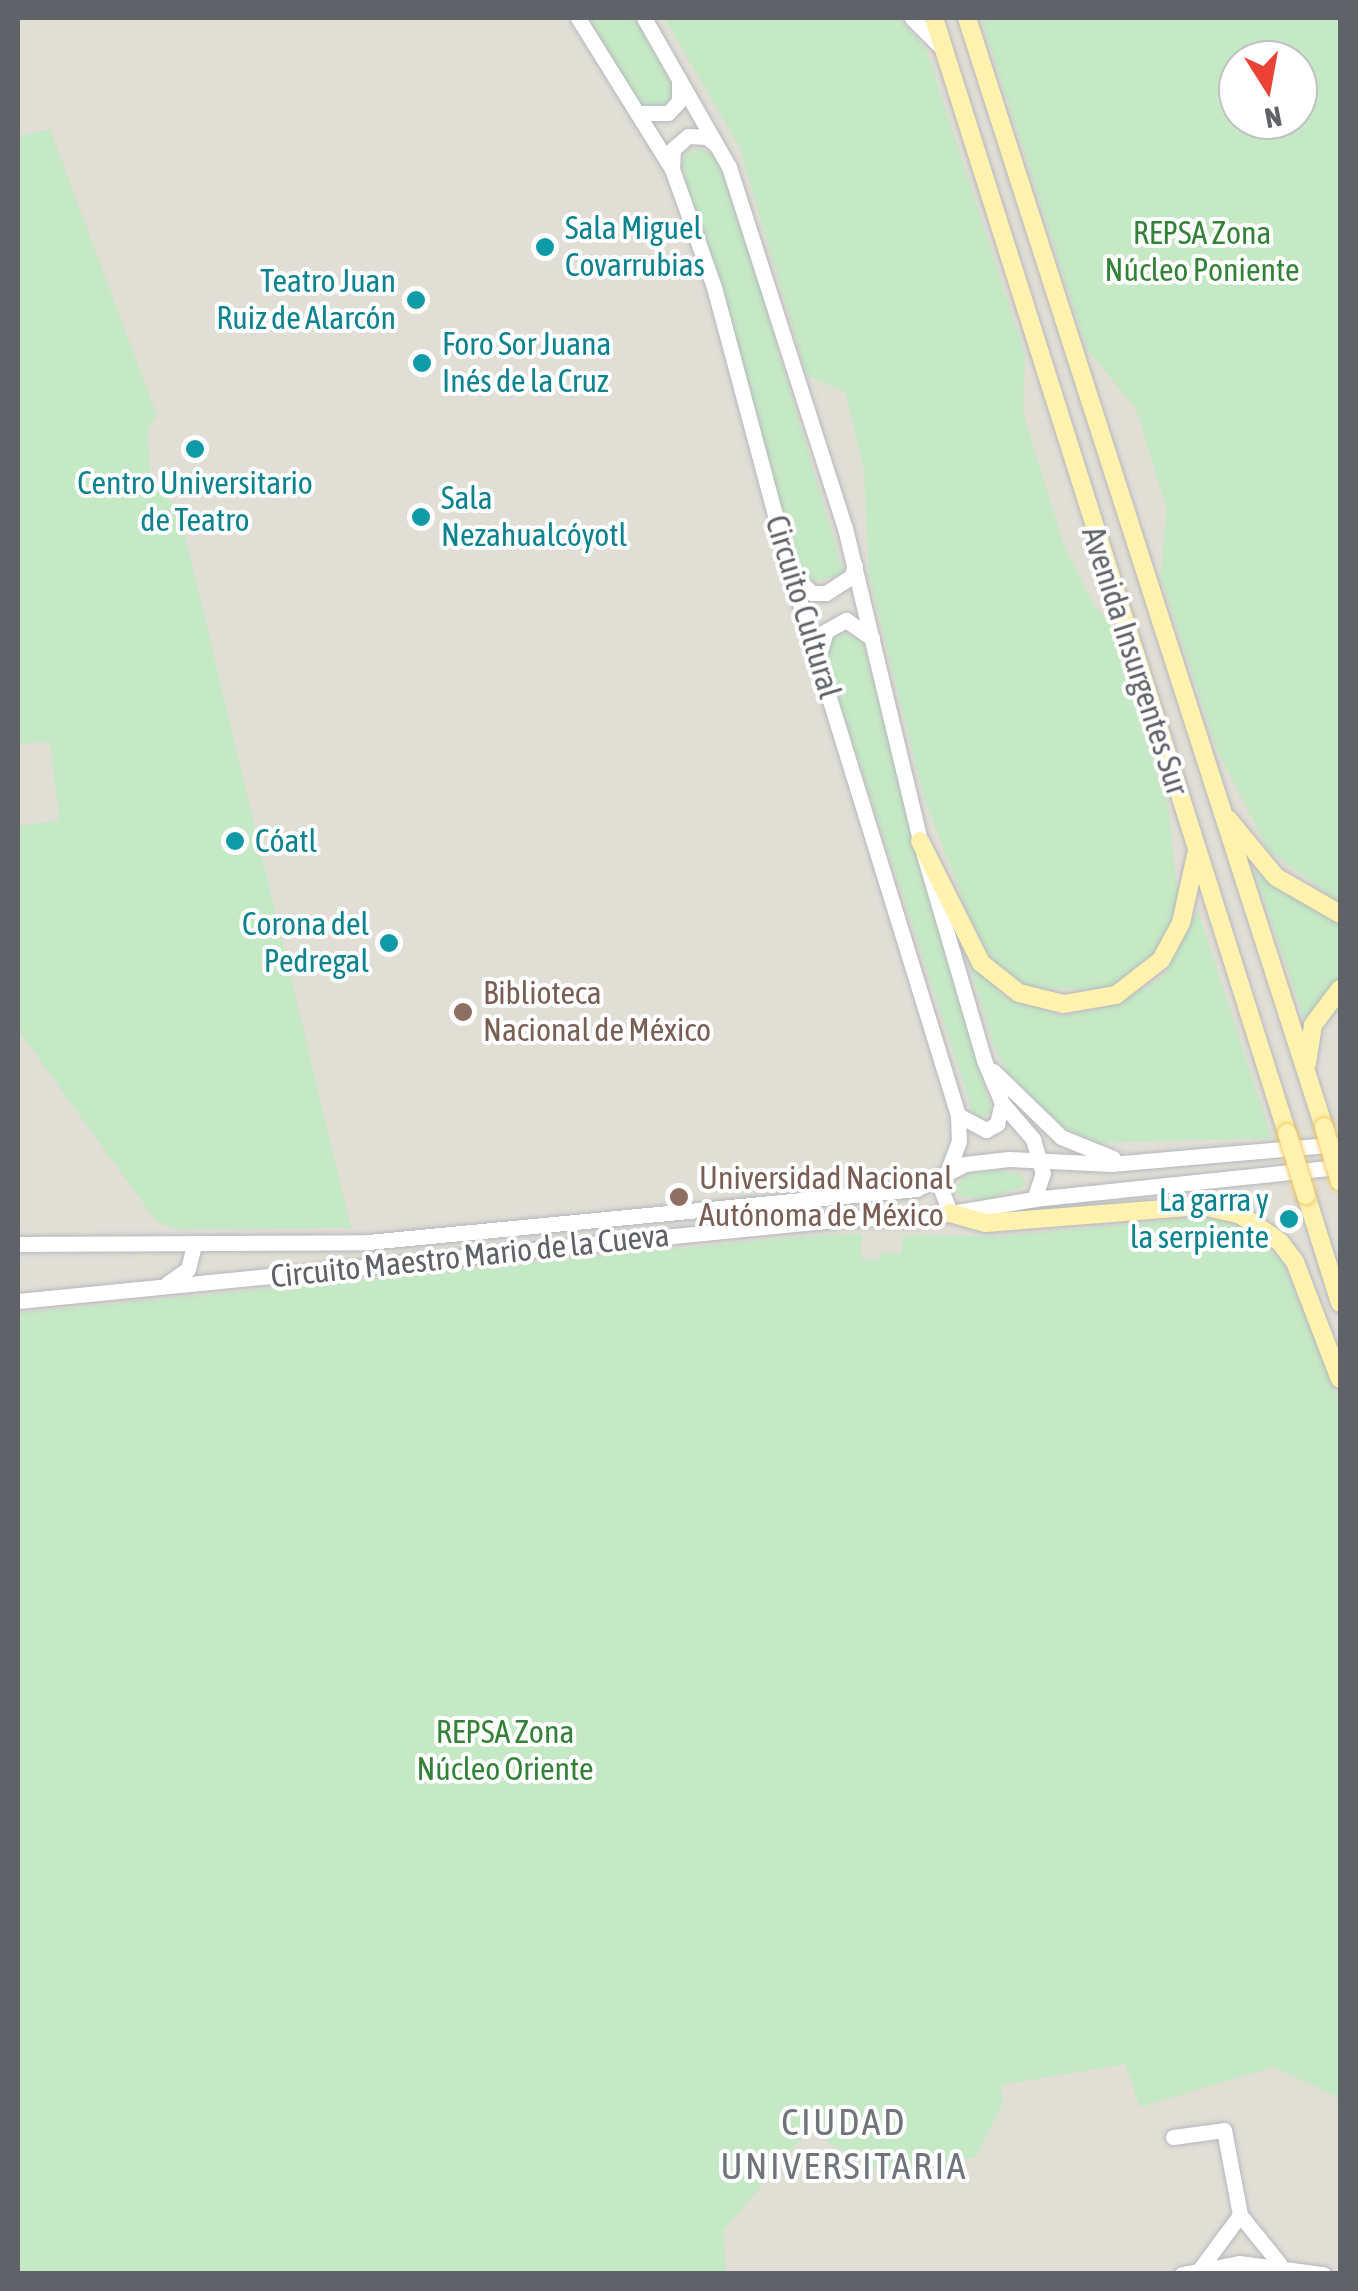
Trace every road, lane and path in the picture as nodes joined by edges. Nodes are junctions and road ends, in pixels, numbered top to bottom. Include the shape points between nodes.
1 (578, 18) edge
2 (644, 18) edge
3 (912, 18) edge
4 (934, 18) edge
5 (967, 18) edge
6 (945, 50) junction
7 (676, 71) junction
8 (637, 113) junction
9 (721, 150) junction
10 (672, 169) junction
11 (855, 566) junction
12 (790, 571) junction
13 (874, 641) junction
14 (819, 653) junction
15 (1212, 789) junction
16 (920, 841) junction
17 (1196, 852) junction
18 (1340, 914) edge
19 (1340, 988) edge
20 (984, 1060) junction
21 (1307, 1073) junction
22 (1002, 1102) junction
23 (958, 1114) junction
24 (1340, 1144) edge
25 (1038, 1160) junction
26 (1147, 1161) junction
27 (1340, 1167) edge
28 (943, 1177) junction
29 (1340, 1182) edge
30 (1034, 1199) junction
31 (950, 1213) junction
32 (18, 1244) edge
33 (194, 1244) junction
34 (160, 1288) junction
35 (18, 1301) edge
36 (1340, 1303) edge
37 (1340, 1379) edge
38 (1173, 2137) dead end
39 (1240, 2214) junction
40 (1279, 2264) junction
41 (1200, 2269) junction
42 (1182, 2274) edge
43 (1323, 2274) edge

1 - 8 street, Circuito Cultural
2 - 7 street, Circuito Cultural
3 - 6 street
4 - 6 main road, Avenida Insurgentes Sur
5 - 15 main road, Avenida Insurgentes Sur
6 - 17 main road, Avenida Insurgentes Sur
7 - 8 street via 679,101 652,117
7 - 9 street, Circuito Cultural
8 - 10 street, Circuito Cultural
9 - 10 street via 707,137 688,136 673,150
9 - 11 street, Circuito Cultural
10 - 12 street, Circuito Cultural via 714,287
11 - 12 street via 851,577 826,593 812,593
11 - 13 street, Circuito Cultural
12 - 14 street, Circuito Cultural
13 - 14 street via 846,620 826,631
13 - 16 street, Circuito Cultural
14 - 23 street, Circuito Cultural
15 - 18 main road via 1266,867
15 - 21 main road, Avenida Insurgentes Sur
16 - 17 main road via 981,962 1019,993 1064,1004 1116,995 1161,960 1181,923
16 - 20 street, Circuito Cultural
17 - 36 main road, Avenida Insurgentes Sur, bridge
19 - 21 main road via 1314,1024
20 - 22 street, Circuito Cultural
20 - 26 street via 1061,1137 1116,1158
21 - 29 main road, Avenida Insurgentes Sur, bridge
22 - 23 street via 997,1124 986,1130 974,1129
22 - 25 street, Circuito Cultural via 1033,1139
23 - 28 street, Circuito Cultural via 959,1141
24 - 26 street, Circuito Maestro Mario de la Cueva
25 - 26 street, Circuito Maestro Mario de la Cueva
25 - 28 street, Circuito Maestro Mario de la Cueva via 965,1164
25 - 30 street via 1042,1188
27 - 30 street, Circuito Maestro Mario de la Cueva
28 - 31 street, Circuito Cultural
28 - 33 street, Circuito Maestro Mario de la Cueva via 916,1188 368,1242
30 - 31 street, Circuito Maestro Mario de la Cueva
31 - 34 street, Circuito Maestro Mario de la Cueva
31 - 37 main road via 986,1223 1203,1206 1241,1215 1280,1242 1294,1262
32 - 33 street, Circuito Maestro Mario de la Cueva
33 - 34 street via 188,1269
34 - 35 street, Circuito Maestro Mario de la Cueva
38 - 39 street via 1224,2130
39 - 40 street
39 - 41 street
40 - 41 street
40 - 43 street
41 - 42 street

